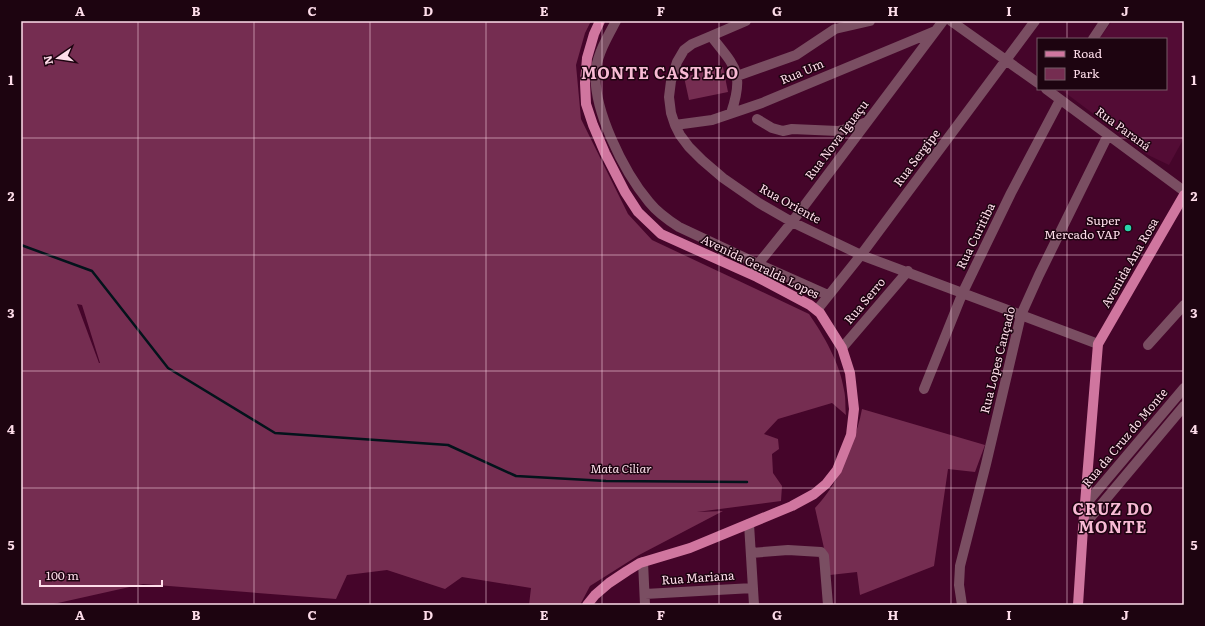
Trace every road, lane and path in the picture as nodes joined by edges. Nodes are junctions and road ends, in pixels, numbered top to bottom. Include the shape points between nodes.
1 (600, 21) edge
2 (616, 21) edge
3 (746, 21) edge
4 (870, 21) edge
5 (943, 21) edge
6 (952, 21) edge
7 (1035, 21) edge
8 (1105, 21) edge
9 (936, 30) junction
10 (711, 36) junction
11 (1094, 38) edge
12 (1006, 60) junction
13 (737, 76) junction
14 (1037, 82) edge
15 (1054, 93) edge
16 (730, 113) junction
17 (757, 119) dead end
18 (867, 122) junction
19 (675, 125) junction
20 (1108, 135) junction
21 (1184, 191) edge
22 (1184, 195) edge
23 (792, 222) junction
24 (862, 255) junction
25 (758, 264) junction
26 (908, 271) junction
27 (750, 274) junction
28 (963, 292) junction
29 (828, 295) junction
30 (1184, 306) edge
31 (817, 310) junction
32 (1021, 315) junction
33 (1098, 344) junction
34 (1148, 345) dead end
35 (842, 348) junction
36 (1184, 388) edge
37 (924, 389) dead end
38 (1184, 406) edge
39 (1085, 505) junction
40 (749, 524) junction
41 (1083, 528) junction
42 (751, 553) junction
43 (644, 562) junction
44 (753, 588) junction
45 (644, 594) junction
46 (587, 605) edge
47 (645, 605) edge
48 (754, 605) edge
49 (828, 605) edge
50 (962, 605) edge
51 (1078, 605) edge

1 - 27 main road, Avenida Geralda Lopes via 587,58 584,83 586,104 605,153 625,192 638,212 662,234
2 - 25 street, Avenida Geralda Lopes via 603,45 596,68 597,96 601,112 628,171 649,203 669,220
3 - 10 street, Rua Oriente
4 - 13 street via 835,29 796,55
5 - 9 street, Rua Nova Iguaçu
6 - 12 street
7 - 12 street, Rua Sergipe
8 - 11 street
9 - 16 street, Rua Um via 784,94
9 - 18 street, Rua Nova Iguaçu
10 - 13 street via 729,58
10 - 19 street, Rua Oriente via 684,50 677,62 669,97
12 - 14 street
12 - 24 street, Rua Sergipe
13 - 16 street via 736,98
15 - 20 street, Rua Paraná
15 - 28 street, Rua Curitiba via 1011,193
16 - 19 street, Rua Um via 703,122
17 - 18 street via 783,131 838,131
18 - 23 street, Rua Nova Iguaçu
19 - 23 street, Rua Oriente via 689,147 723,178
20 - 21 street, Rua Paraná
20 - 32 street, Rua Lopes Cançado via 1038,275
22 - 33 main road, Avenida Ana Rosa
23 - 24 street, Rua Oriente
23 - 25 street, Rua Nova Iguaçu
24 - 26 street, Rua Oriente
24 - 29 street, Rua Sergipe
25 - 27 street, Rua Nova Iguaçu
25 - 29 street, Avenida Geralda Lopes
26 - 28 street, Rua Oriente
26 - 35 street, Rua Serro
27 - 31 main road, Avenida Geralda Lopes
28 - 32 street, Rua Oriente
28 - 37 street, Rua Curitiba
29 - 31 street, Rua Sergipe
30 - 34 street
31 - 35 main road, Avenida Geralda Lopes
32 - 33 street, Rua Oriente
32 - 50 street, Rua Lopes Cançado via 960,566
33 - 39 main road
35 - 40 main road, Avenida Geralda Lopes via 850,373 854,409 851,435 837,470 814,494
36 - 39 street, Rua da Cruz do Monte
38 - 41 street, Rua da Cruz do Monte
39 - 41 main road
40 - 42 street
40 - 43 main road, Avenida Geralda Lopes via 690,548
41 - 51 main road
42 - 44 street
42 - 49 street via 788,550 823,553
43 - 45 street
43 - 46 main road, Avenida Geralda Lopes via 609,583
44 - 45 street, Rua Mariana
44 - 48 street
45 - 47 street

